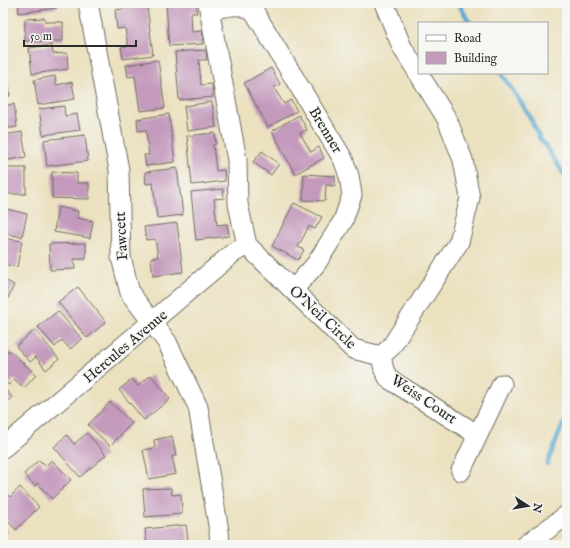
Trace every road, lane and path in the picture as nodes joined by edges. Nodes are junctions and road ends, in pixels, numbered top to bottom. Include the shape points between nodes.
1 (88, 3) edge
2 (384, 3) edge
3 (209, 6) edge
4 (418, 73) edge
5 (418, 74) edge
6 (247, 245) junction
7 (293, 290) junction
8 (152, 323) junction
9 (381, 356) junction
10 (502, 384) dead end
11 (478, 435) junction
12 (3, 448) edge
13 (461, 471) dead end
14 (567, 515) edge
15 (220, 545) edge
16 (526, 545) edge

1 - 8 street, Fawcett via 119,170 121,257 130,292
2 - 4 street via 402,48
3 - 6 street via 237,160 238,204
3 - 7 street, Brenner via 241,5 249,7 255,13 343,159 349,176 352,195 343,221 316,264
5 - 9 street via 447,119 463,160 470,198 459,242 391,348
6 - 7 street, O'Neil Circle
6 - 8 street, Hercules Avenue via 233,253
7 - 9 street, O'Neil Circle via 353,349
8 - 12 street, Hercules Avenue
8 - 15 street, Fawcett via 167,342 198,406
9 - 11 street, Weiss Court via 389,379
10 - 11 street
11 - 13 street
14 - 16 street

